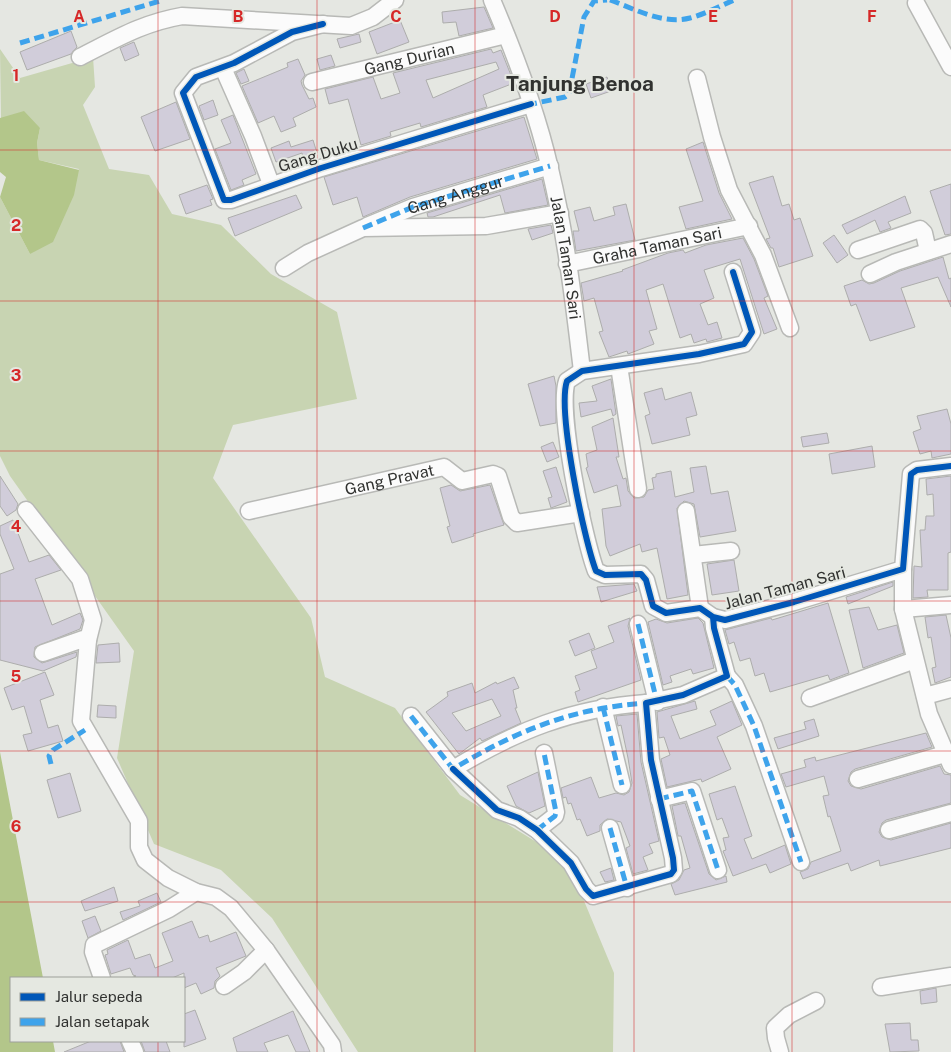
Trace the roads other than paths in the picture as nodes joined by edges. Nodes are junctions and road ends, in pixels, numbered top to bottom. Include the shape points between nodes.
1 (395, 0) edge
2 (492, 0) edge
3 (916, 3) dead end
4 (324, 24) junction
5 (506, 35) junction
6 (80, 57) dead end
7 (951, 67) edge
8 (223, 68) junction
9 (697, 78) dead end
10 (312, 82) dead end
11 (531, 104) junction
12 (550, 166) junction
13 (270, 184) junction
14 (560, 213) junction
15 (749, 226) junction
16 (363, 228) junction
17 (951, 244) edge
18 (858, 250) dead end
19 (928, 250) junction
20 (567, 264) junction
21 (284, 268) dead end
22 (733, 272) dead end
23 (870, 274) dead end
24 (790, 328) dead end
25 (618, 366) junction
26 (582, 371) junction
27 (951, 466) edge
28 (638, 489) dead end
29 (26, 510) dead end
30 (249, 511) dead end
31 (686, 511) dead end
32 (581, 513) junction
33 (731, 551) dead end
34 (693, 555) junction
35 (904, 569) junction
36 (951, 605) edge
37 (903, 609) junction
38 (706, 613) junction
39 (638, 624) dead end
40 (88, 640) junction
41 (43, 653) dead end
42 (916, 660) junction
43 (728, 676) junction
44 (951, 689) edge
45 (924, 696) junction
46 (810, 698) dead end
47 (651, 703) junction
48 (603, 707) junction
49 (411, 716) dead end
50 (544, 753) dead end
51 (948, 760) edge
52 (453, 769) junction
53 (858, 779) dead end
54 (622, 786) dead end
55 (659, 799) junction
56 (951, 813) edge
57 (610, 828) dead end
58 (537, 830) junction
59 (889, 830) dead end
60 (801, 862) dead end
61 (718, 870) dead end
62 (627, 888) junction
63 (196, 892) junction
64 (266, 950) junction
65 (951, 976) edge
66 (102, 977) edge
67 (224, 986) dead end
68 (881, 987) dead end
69 (816, 1001) dead end
70 (333, 1052) edge
71 (780, 1052) edge

1 - 4 street via 373,17 351,26
2 - 5 street, Jalan Taman Sari
3 - 7 street
4 - 6 street via 182,16 145,24
4 - 8 street via 292,32
5 - 10 street, Gang Durian
5 - 11 street, Jalan Taman Sari
8 - 13 street
8 - 13 street, Gang Duku via 196,77 183,93 224,200 241,197
9 - 15 street, Graha Taman Sari via 729,190
11 - 12 street, Jalan Taman Sari
11 - 13 street, Gang Duku
12 - 14 street, Jalan Taman Sari
12 - 16 street, Gang Anggur via 413,207
14 - 16 street via 486,226
14 - 20 street, Jalan Taman Sari
15 - 20 street, Graha Taman Sari
15 - 24 street, Graha Taman Sari
16 - 21 street, Gang Anggur via 308,253
17 - 19 street
18 - 19 street via 920,229
19 - 23 street
20 - 26 street, Jalan Taman Sari
22 - 25 street via 752,332 744,344
25 - 26 street
25 - 28 street
26 - 32 street, Jalan Taman Sari via 567,381 564,404
27 - 35 street via 917,470 911,474
29 - 40 street via 80,579 93,620
30 - 32 street, Gang Pravat via 444,467 462,481 493,474 498,476 511,517 517,523
31 - 34 street
32 - 38 street, Jalan Taman Sari via 596,571 605,575 644,576 651,602 662,612
33 - 34 street
34 - 38 street
35 - 37 street
35 - 38 street, Jalan Taman Sari via 725,620
36 - 37 street
37 - 42 street
38 - 43 street via 714,628
39 - 47 street
40 - 41 street
40 - 63 street via 82,723 139,821 139,847 145,860 168,878
42 - 45 street
42 - 46 street
43 - 47 street via 683,696
43 - 60 street via 754,726
44 - 45 street
45 - 51 street
47 - 48 street
47 - 55 street via 651,760
48 - 52 street via 534,726
48 - 54 street
49 - 52 street
50 - 58 street via 556,812
51 - 53 street
52 - 58 street via 497,810 519,818
55 - 61 street via 692,791
55 - 62 street via 674,870 671,874
56 - 59 street
57 - 62 street
58 - 62 street via 571,863 593,896
63 - 64 street via 216,897 231,908
63 - 66 street via 169,909 94,945 93,952
64 - 67 street
64 - 70 street
65 - 68 street
69 - 71 street via 789,1015 776,1028

